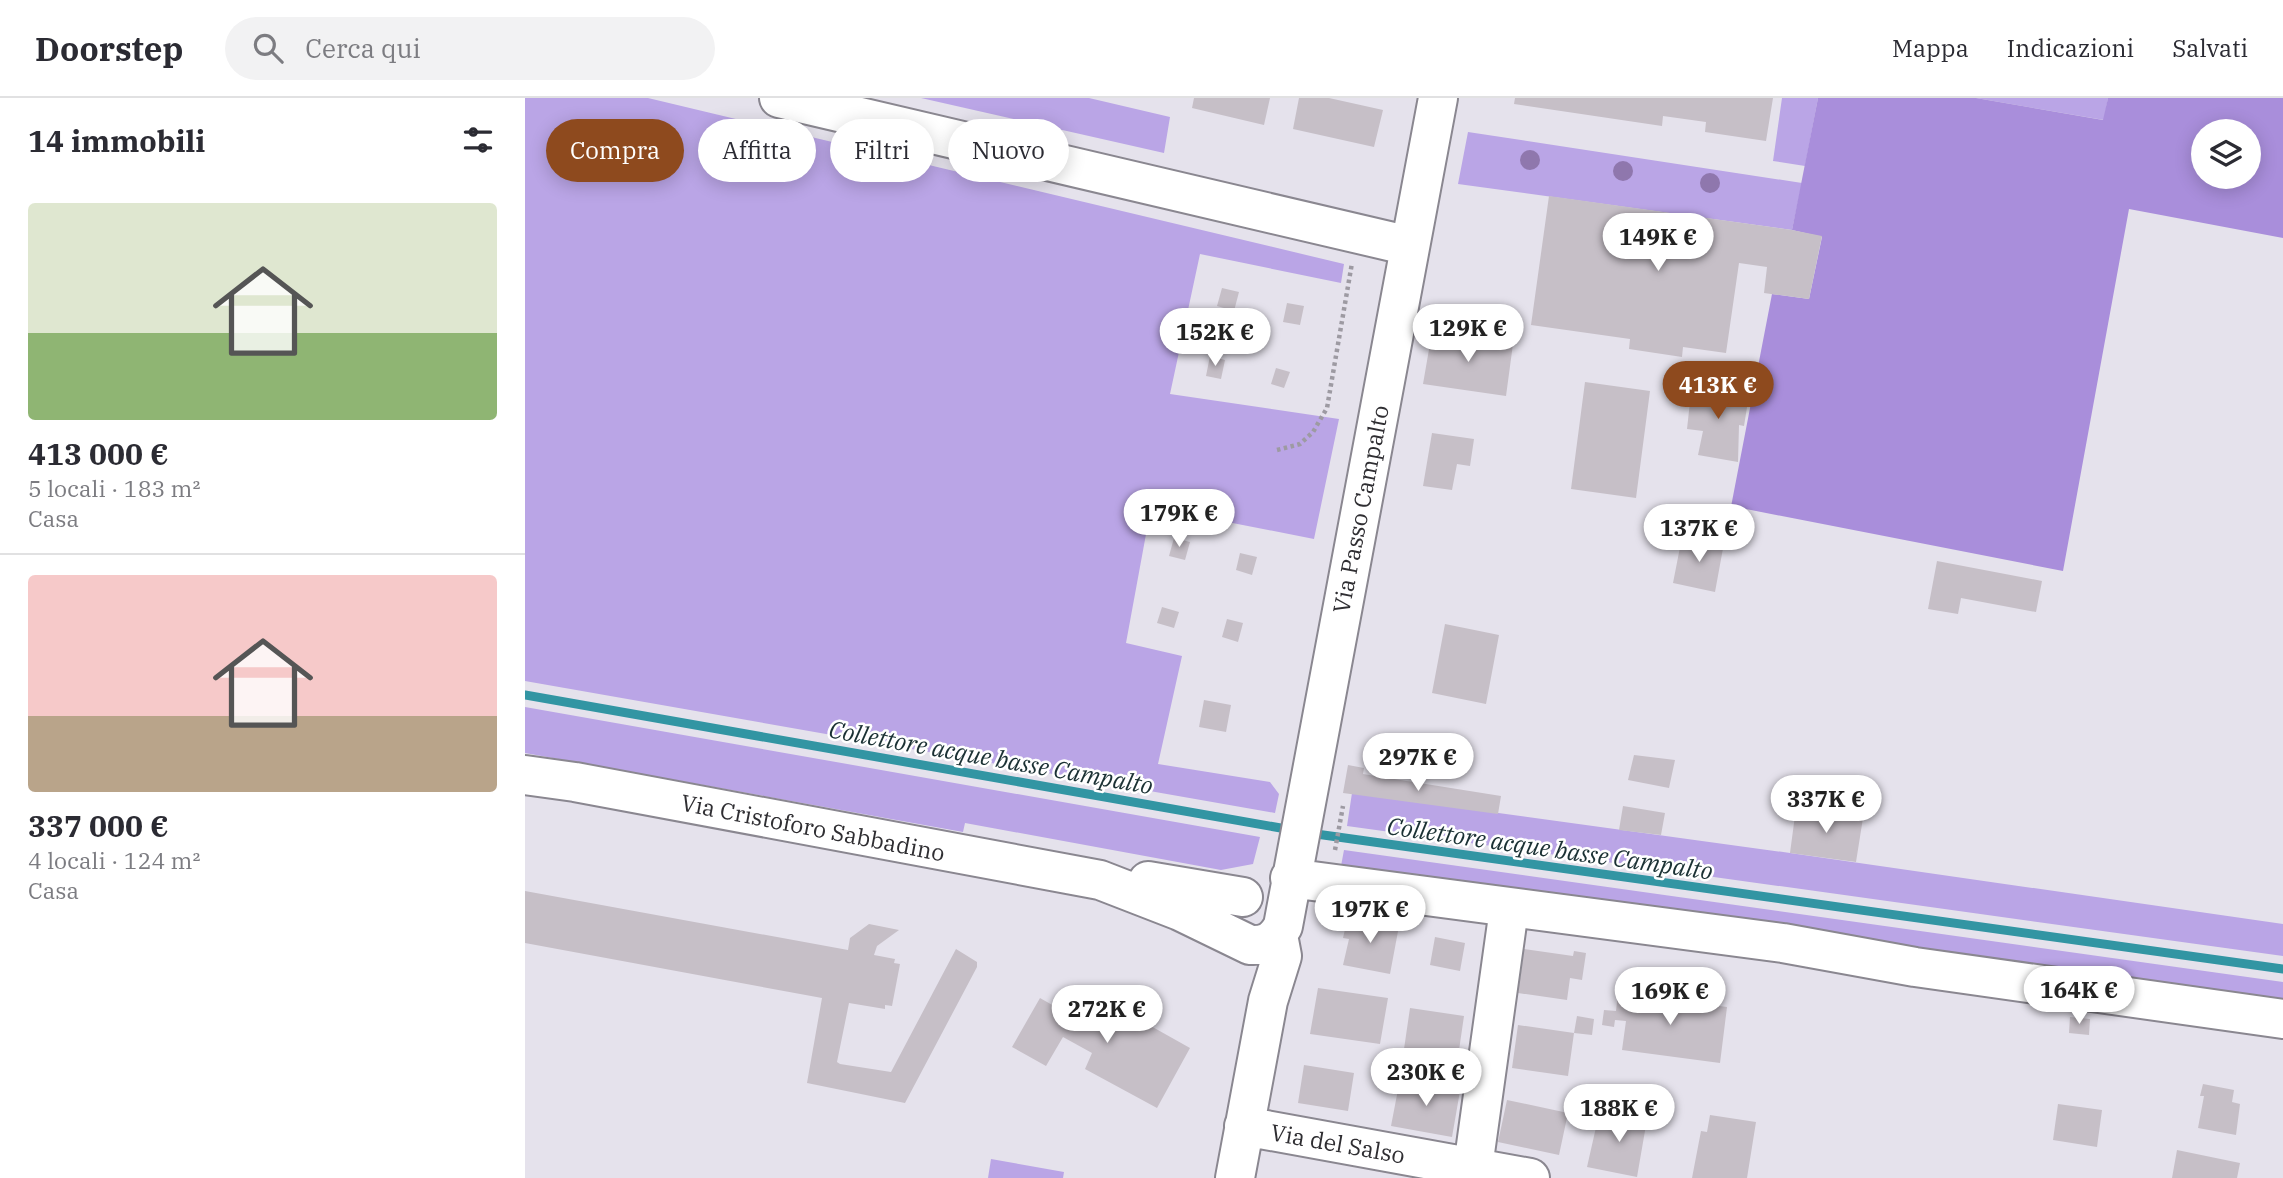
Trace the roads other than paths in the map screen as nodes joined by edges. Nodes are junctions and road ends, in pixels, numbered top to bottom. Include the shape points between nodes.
1 (779, 98) edge
2 (1438, 98) edge
3 (1410, 246) junction
4 (525, 775) edge
5 (575, 782) junction
6 (525, 802) edge
7 (1268, 907) junction
8 (1509, 909) junction
9 (2283, 1019) edge
10 (1244, 1126) junction
11 (1473, 1167) junction
12 (1235, 1178) edge
13 (1530, 1178) edge

1 - 3 street
2 - 3 street, Via Passo Campalto
3 - 7 street, Via Passo Campalto via 1305,800
4 - 5 street, Via Cristoforo Sabbadino
5 - 6 street
5 - 7 street, Via Cristoforo Sabbadino via 1100,880 1126,877
7 - 8 street, Via Cristoforo Sabbadino
7 - 10 street, Via Passo Campalto via 1282,956 1268,1001
8 - 9 street, Via Cristoforo Sabbadino via 1783,943 1915,967
8 - 11 street
10 - 11 street, Via del Salso
10 - 12 street, Via Passo Campalto
11 - 13 street, Via del Salso

